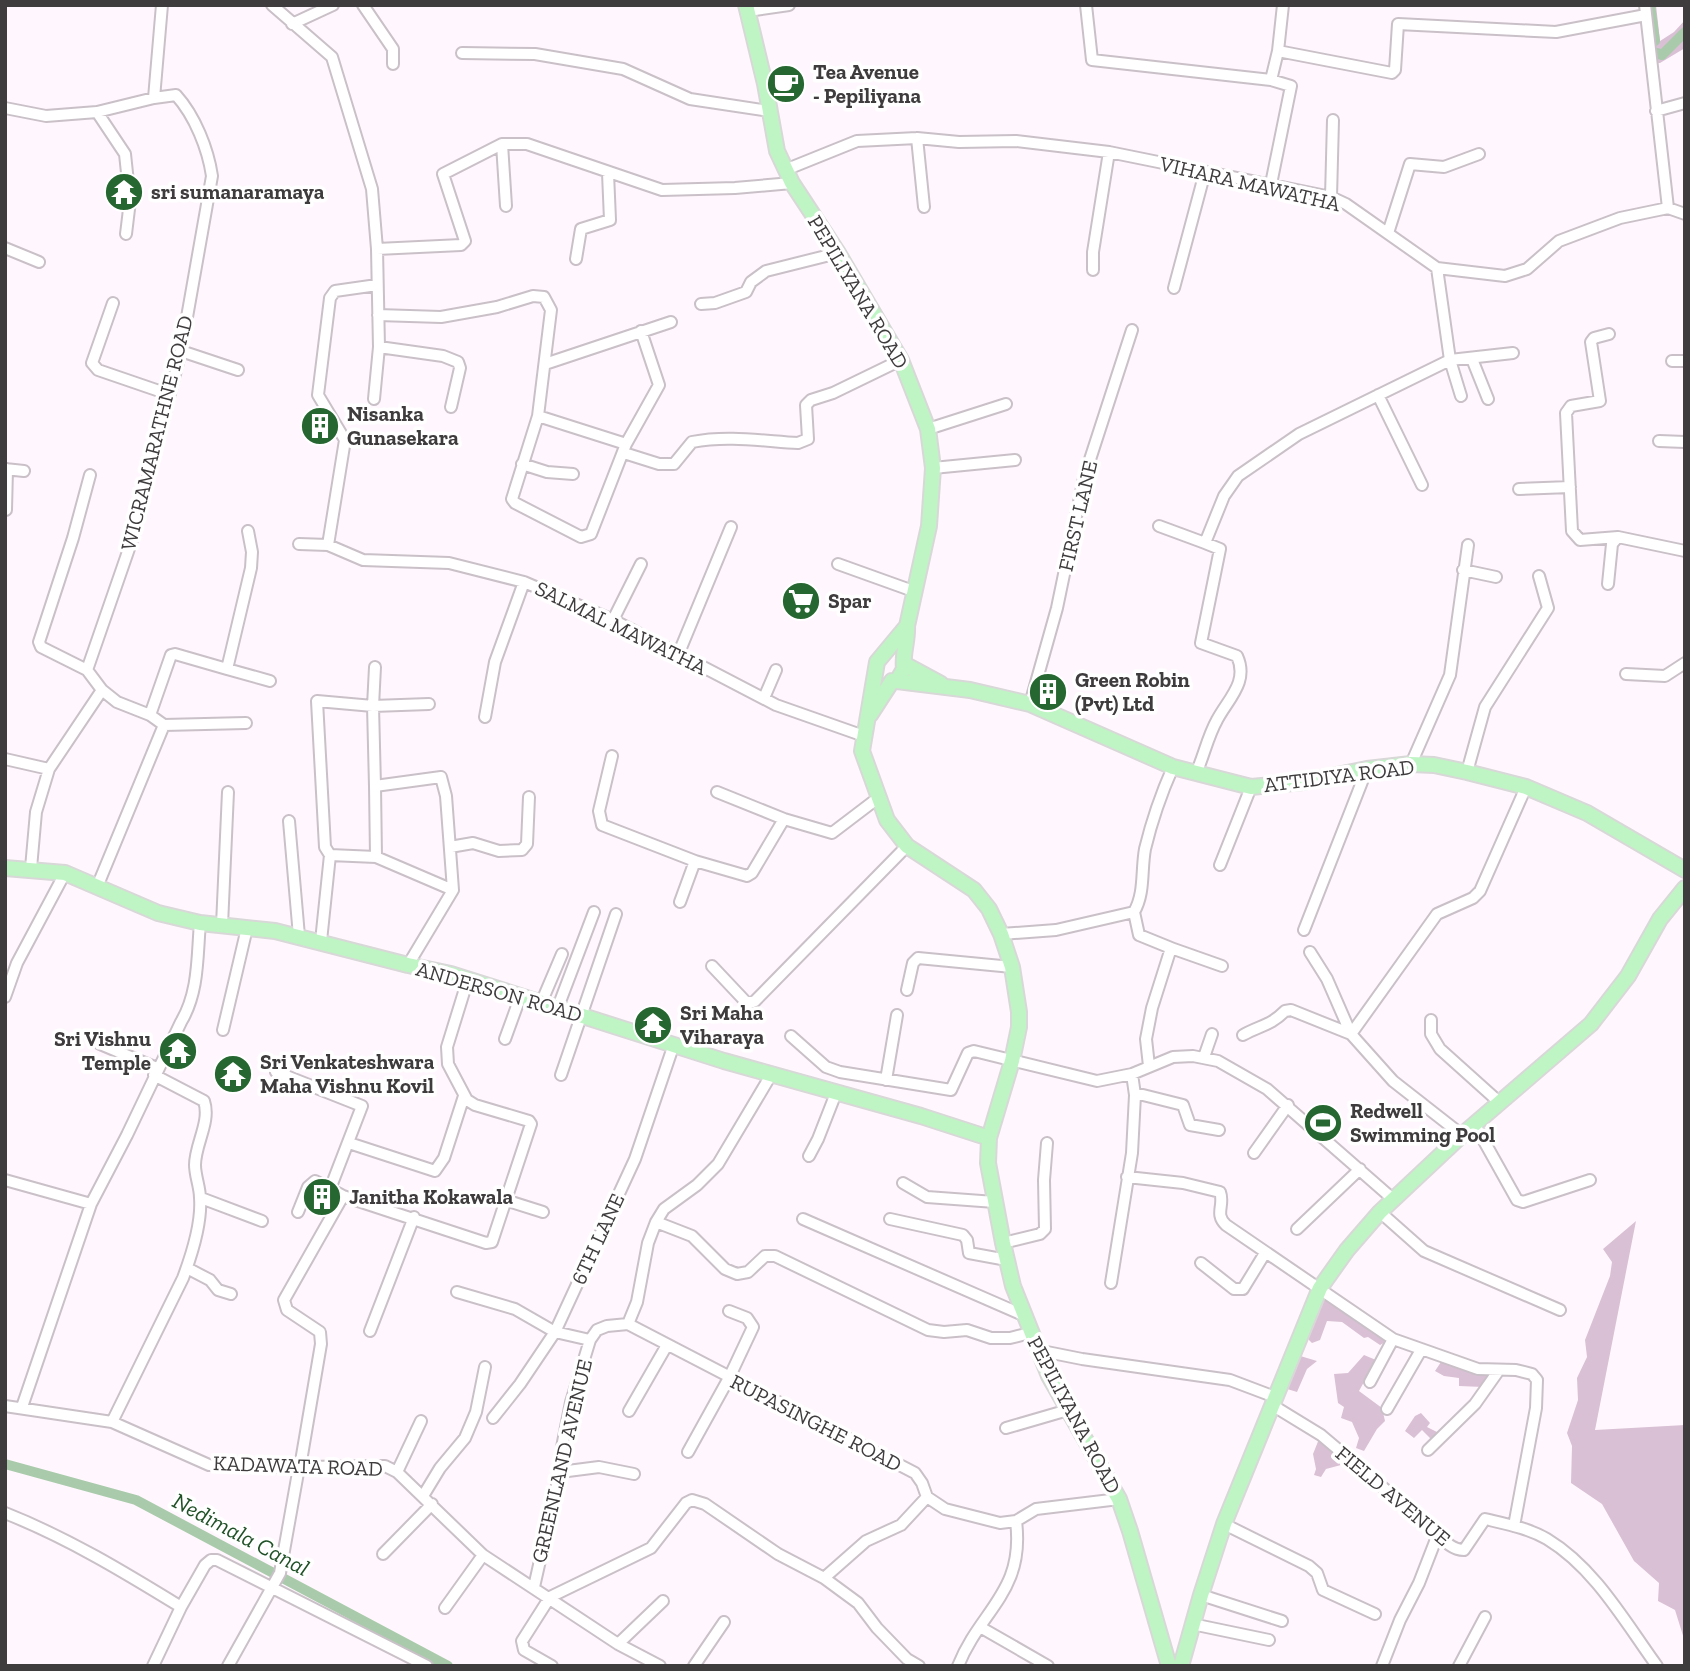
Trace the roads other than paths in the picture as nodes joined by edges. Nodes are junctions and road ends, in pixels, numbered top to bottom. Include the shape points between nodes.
1 (162, 5) edge
2 (272, 5) edge
3 (333, 5) edge
4 (363, 5) edge
5 (789, 5) edge
6 (1086, 5) edge
7 (1283, 5) edge
8 (747, 8) edge
9 (1646, 10) edge
10 (292, 24) junction
11 (1279, 51) junction
12 (462, 53) dead end
13 (394, 64) dead end
14 (1271, 80) junction
15 (154, 98) junction
16 (1685, 103) edge
17 (5, 108) edge
18 (769, 111) junction
19 (1656, 111) junction
20 (97, 112) junction
21 (1333, 120) dead end
22 (917, 138) junction
23 (502, 144) junction
24 (1109, 152) junction
25 (1479, 154) dead end
26 (1205, 172) junction
27 (608, 173) junction
28 (788, 176) junction
29 (1271, 184) junction
30 (1331, 197) junction
31 (506, 206) dead end
32 (924, 207) dead end
33 (1668, 208) junction
34 (1685, 214) edge
35 (1388, 233) junction
36 (126, 234) dead end
37 (5, 248) edge
38 (377, 249) junction
39 (838, 253) junction
40 (576, 259) dead end
41 (39, 262) dead end
42 (1437, 268) junction
43 (1093, 270) dead end
44 (377, 285) junction
45 (1174, 288) dead end
46 (113, 303) dead end
47 (701, 304) dead end
48 (378, 315) junction
49 (671, 322) dead end
50 (1132, 330) dead end
51 (641, 331) junction
52 (1609, 334) dead end
53 (379, 347) junction
54 (181, 351) junction
55 (1513, 353) dead end
56 (1472, 359) junction
57 (901, 360) junction
58 (1450, 360) junction
59 (1672, 361) dead end
60 (1685, 361) edge
61 (545, 364) junction
62 (238, 369) dead end
63 (168, 394) junction
64 (1378, 395) junction
65 (1461, 396) dead end
66 (374, 399) dead end
67 (1488, 399) dead end
68 (1006, 404) dead end
69 (451, 407) dead end
70 (538, 416) junction
71 (928, 429) junction
72 (1659, 441) dead end
73 (1685, 442) edge
74 (625, 448) junction
75 (1015, 460) dead end
76 (522, 464) junction
77 (933, 468) junction
78 (6, 469) edge
79 (24, 471) dead end
80 (573, 474) dead end
81 (90, 475) dead end
82 (1422, 485) dead end
83 (1570, 488) junction
84 (1519, 489) dead end
85 (6, 510) edge
86 (1159, 526) dead end
87 (731, 527) dead end
88 (248, 531) dead end
89 (1618, 537) junction
90 (1205, 543) junction
91 (299, 544) dead end
92 (328, 545) junction
93 (1468, 545) dead end
94 (1685, 551) edge
95 (641, 564) dead end
96 (838, 564) dead end
97 (1463, 570) junction
98 (1539, 576) dead end
99 (1496, 577) dead end
100 (524, 582) junction
101 (1608, 584) dead end
102 (916, 592) junction
103 (613, 620) junction
104 (907, 626) junction
105 (678, 655) junction
106 (903, 661) junction
107 (878, 662) junction
108 (1685, 663) edge
109 (375, 667) dead end
110 (227, 669) junction
111 (87, 670) junction
112 (776, 670) dead end
113 (1626, 674) dead end
114 (270, 681) dead end
115 (895, 681) junction
116 (945, 687) junction
117 (102, 690) junction
118 (764, 698) junction
119 (429, 704) dead end
120 (1030, 704) junction
121 (373, 706) junction
122 (150, 715) junction
123 (485, 717) dead end
124 (868, 719) junction
125 (246, 723) dead end
126 (164, 726) junction
127 (864, 736) junction
128 (612, 756) dead end
129 (5, 759) edge
130 (1411, 764) junction
131 (1173, 766) junction
132 (49, 769) junction
133 (1367, 769) junction
134 (1197, 771) junction
135 (1467, 772) junction
136 (375, 786) junction
137 (1251, 787) junction
138 (1526, 787) junction
139 (228, 792) dead end
140 (717, 792) dead end
141 (529, 797) dead end
142 (878, 798) junction
143 (784, 819) junction
144 (289, 821) dead end
145 (906, 846) junction
146 (450, 847) junction
147 (327, 851) junction
148 (376, 857) junction
149 (695, 862) junction
150 (1220, 865) dead end
151 (5, 868) edge
152 (30, 868) junction
153 (1685, 870) edge
154 (65, 873) junction
155 (97, 887) junction
156 (1685, 888) edge
157 (453, 890) junction
158 (680, 902) dead end
159 (594, 912) dead end
160 (1134, 912) junction
161 (616, 914) dead end
162 (200, 923) junction
163 (222, 925) junction
164 (247, 928) junction
165 (1304, 930) dead end
166 (1001, 934) junction
167 (299, 936) junction
168 (321, 941) junction
169 (1171, 948) junction
170 (1310, 952) dead end
171 (562, 954) dead end
172 (408, 965) junction
173 (712, 966) dead end
174 (1222, 966) dead end
175 (1012, 967) junction
176 (468, 979) junction
177 (907, 990) dead end
178 (521, 995) junction
179 (5, 997) edge
180 (542, 1001) junction
181 (558, 1007) junction
182 (897, 1015) dead end
183 (582, 1016) junction
184 (1431, 1020) dead end
185 (223, 1030) dead end
186 (1212, 1034) dead end
187 (1351, 1034) junction
188 (1244, 1035) dead end
189 (791, 1036) dead end
190 (505, 1039) dead end
191 (100, 1044) dead end
192 (674, 1044) junction
193 (1204, 1057) junction
194 (1012, 1061) junction
195 (1149, 1066) junction
196 (156, 1071) junction
197 (276, 1072) dead end
198 (1132, 1074) junction
199 (561, 1075) dead end
200 (771, 1075) junction
201 (886, 1080) junction
202 (836, 1093) junction
203 (1135, 1095) junction
204 (464, 1096) junction
205 (1499, 1102) junction
206 (1288, 1105) junction
207 (1475, 1125) junction
208 (1219, 1130) dead end
209 (1462, 1135) junction
210 (989, 1138) junction
211 (349, 1143) junction
212 (1048, 1143) dead end
213 (1254, 1153) dead end
214 (808, 1156) dead end
215 (1360, 1169) junction
216 (1127, 1177) junction
217 (5, 1180) edge
218 (1590, 1180) dead end
219 (903, 1183) dead end
220 (330, 1189) junction
221 (343, 1196) junction
222 (201, 1198) junction
223 (505, 1200) junction
224 (1394, 1200) junction
225 (995, 1202) junction
226 (91, 1204) junction
227 (298, 1212) dead end
228 (543, 1212) dead end
229 (1380, 1212) junction
230 (414, 1217) junction
231 (803, 1219) dead end
232 (890, 1219) dead end
233 (262, 1221) dead end
234 (656, 1222) junction
235 (1297, 1229) dead end
236 (1003, 1243) junction
237 (1265, 1254) junction
238 (1007, 1260) junction
239 (1201, 1263) dead end
240 (187, 1268) junction
241 (1111, 1283) dead end
242 (1320, 1287) junction
243 (457, 1292) dead end
244 (231, 1294) dead end
245 (1560, 1310) dead end
246 (729, 1311) dead end
247 (1023, 1315) junction
248 (628, 1324) junction
249 (370, 1331) dead end
250 (555, 1332) junction
251 (1030, 1333) junction
252 (1393, 1339) junction
253 (590, 1340) junction
254 (667, 1345) junction
255 (1037, 1350) junction
256 (1421, 1350) junction
257 (485, 1367) dead end
258 (1499, 1370) junction
259 (729, 1378) junction
260 (1370, 1382) dead end
261 (1273, 1401) junction
262 (5, 1406) edge
263 (22, 1407) junction
264 (1387, 1409) dead end
265 (1068, 1410) junction
266 (629, 1411) dead end
267 (493, 1418) dead end
268 (421, 1421) dead end
269 (112, 1422) junction
270 (1006, 1428) dead end
271 (1428, 1450) dead end
272 (688, 1452) dead end
273 (300, 1467) junction
274 (397, 1472) junction
275 (560, 1472) junction
276 (634, 1474) dead end
277 (423, 1496) junction
278 (927, 1497) junction
279 (1119, 1499) junction
280 (432, 1504) junction
281 (5, 1513) edge
282 (1016, 1521) junction
283 (1224, 1524) junction
284 (1514, 1526) junction
285 (1438, 1534) junction
286 (383, 1554) dead end
287 (482, 1555) junction
288 (824, 1578) junction
289 (271, 1587) junction
290 (534, 1587) junction
291 (1200, 1595) junction
292 (550, 1597) junction
293 (663, 1601) dead end
294 (181, 1607) junction
295 (445, 1608) dead end
296 (1375, 1614) dead end
297 (1485, 1618) dead end
298 (1282, 1621) dead end
299 (724, 1622) dead end
300 (1192, 1624) junction
301 (980, 1627) junction
302 (1269, 1640) dead end
303 (618, 1644) junction
304 (904, 1663) edge
305 (153, 1666) edge
306 (229, 1666) edge
307 (427, 1666) edge
308 (552, 1666) edge
309 (660, 1666) edge
310 (694, 1666) edge
311 (919, 1666) edge
312 (958, 1666) edge
313 (1048, 1666) edge
314 (1169, 1666) edge
315 (1181, 1666) edge
316 (1382, 1666) edge
317 (1459, 1666) edge
318 (1657, 1666) edge

1 - 15 street
2 - 10 street
3 - 10 street
4 - 13 street via 394,49
5 - 8 street
6 - 14 street via 1092,60
7 - 11 street
8 - 18 main road, PEPILIYANA ROAD
9 - 11 street via 1556,32 1398,24 1392,73
9 - 19 street
10 - 38 street via 332,57 372,189
11 - 14 street
12 - 18 street via 535,54 623,69 690,99
14 - 29 street via 1291,86
15 - 20 street
15 - 54 street, WICRAMARATHNE ROAD via 176,95 183,102 208,154 212,176
16 - 19 street
17 - 20 street via 46,116
18 - 28 main road, PEPILIYANA ROAD via 777,151
19 - 33 street
20 - 36 street via 125,153 130,201
21 - 30 street
22 - 24 street, VIHARA MAWATHA via 1016,141
22 - 28 street, VIHARA MAWATHA via 857,141
22 - 32 street
23 - 27 street, VIHARA MAWATHA via 527,144
23 - 31 street
23 - 38 street via 443,174 465,241 461,245
24 - 26 street, VIHARA MAWATHA
24 - 43 street
25 - 35 street via 1444,167 1410,164
26 - 29 street, VIHARA MAWATHA
26 - 45 street
27 - 28 street, VIHARA MAWATHA via 662,190 735,188
27 - 40 street via 610,220 581,229
28 - 39 main road, PEPILIYANA ROAD
29 - 30 street, VIHARA MAWATHA
30 - 35 street, VIHARA MAWATHA
33 - 34 street
33 - 42 street, VIHARA MAWATHA via 1620,218 1559,242 1527,269 1505,276
35 - 42 street, VIHARA MAWATHA
37 - 41 street
38 - 44 street
39 - 47 street via 766,271 746,292
39 - 57 main road, PEPILIYANA ROAD
42 - 58 street
44 - 48 street
44 - 92 street via 335,291 330,298 318,395 345,440
46 - 63 street via 92,363 98,370
48 - 53 street
48 - 61 street via 441,317 544,297 551,310
49 - 51 street
50 - 120 street, FIRST LANE via 1084,478 1057,608
51 - 61 street
51 - 74 street via 659,385
52 - 83 street via 1591,342 1600,401 1571,406 1566,413
53 - 66 street
53 - 69 street via 458,362
54 - 62 street
54 - 63 street, WICRAMARATHNE ROAD
55 - 56 street
56 - 58 street
56 - 67 street
57 - 71 main road, PEPILIYANA ROAD
57 - 74 street via 811,400 806,405 808,439 799,443 722,438 692,442 674,464 659,464
58 - 64 street
58 - 65 street
59 - 60 street
61 - 70 street
63 - 111 street, WICRAMARATHNE ROAD via 132,540
64 - 82 street
64 - 90 street via 1299,435 1238,476 1224,496
68 - 71 street
70 - 74 street
70 - 76 street
71 - 77 main road, PEPILIYANA ROAD
72 - 73 street
74 - 76 street via 591,534 581,537 515,503 513,491
75 - 77 street
76 - 80 street
77 - 102 main road, PEPILIYANA ROAD via 929,526
78 - 79 street
78 - 85 street
81 - 111 street via 39,642
83 - 84 street
83 - 89 street via 1572,531 1580,540
86 - 90 street
87 - 105 street
88 - 110 street via 251,568
89 - 94 street
89 - 101 street via 1612,544
90 - 134 street via 1220,549 1201,643 1237,656 1241,678 1217,719
91 - 92 street
92 - 100 street, SALMAL MAWATHA via 363,560 449,563
93 - 97 street
95 - 103 street
96 - 102 street
97 - 99 street
97 - 130 street via 1450,675
98 - 135 street via 1548,608 1485,706
100 - 103 street, SALMAL MAWATHA
100 - 123 street via 495,662
102 - 104 main road, PEPILIYANA ROAD
103 - 105 street, SALMAL MAWATHA
104 - 106 main road, PEPILIYANA ROAD
104 - 107 main road
105 - 118 street, SALMAL MAWATHA
106 - 107 main road via 886,653
106 - 115 main road via 902,676
106 - 116 main road
107 - 115 main road via 877,675
107 - 124 main road
108 - 113 street via 1665,676
109 - 121 street
110 - 114 street
110 - 122 street via 171,655
111 - 117 street
112 - 118 street
115 - 116 main road, ATTIDIYA ROAD
115 - 124 main road
116 - 120 main road, ATTIDIYA ROAD
117 - 122 street via 117,702
117 - 132 street
118 - 127 street, SALMAL MAWATHA
119 - 121 street
120 - 131 main road, ATTIDIYA ROAD
121 - 136 street
121 - 147 street via 317,701
122 - 126 street
124 - 127 main road, PEPILIYANA ROAD
125 - 126 street
126 - 155 street
127 - 142 main road, PEPILIYANA ROAD via 862,751
128 - 149 street via 599,811 602,825
129 - 132 street
130 - 133 main road, ATTIDIYA ROAD
130 - 135 main road, ATTIDIYA ROAD
131 - 134 main road, ATTIDIYA ROAD
131 - 160 street via 1144,852 1140,901
132 - 152 street via 36,812
133 - 137 main road, ATTIDIYA ROAD
133 - 165 street
134 - 137 main road, ATTIDIYA ROAD
135 - 138 main road, ATTIDIYA ROAD
136 - 146 street via 441,777
136 - 148 street
137 - 150 street
138 - 153 main road, ATTIDIYA ROAD via 1587,813
138 - 187 street via 1480,891 1437,914
139 - 163 street
140 - 143 street
141 - 146 street via 527,844 522,850 499,851 473,843
142 - 143 street via 832,833
142 - 145 main road, PEPILIYANA ROAD
143 - 149 street via 747,876
144 - 167 street
145 - 166 main road, PEPILIYANA ROAD via 974,890
145 - 173 street via 755,1001 745,1002
146 - 157 street
147 - 148 street
147 - 168 street
148 - 157 street
149 - 158 street
151 - 152 main road, ANDERSON ROAD
152 - 154 main road, ANDERSON ROAD
154 - 155 main road, ANDERSON ROAD
154 - 179 street
155 - 162 main road, ANDERSON ROAD via 158,913
156 - 205 main road via 1591,1024
157 - 172 street
159 - 181 street
160 - 166 street via 1056,930
160 - 169 street via 1139,935
161 - 183 street
162 - 163 main road, ANDERSON ROAD
162 - 196 street via 193,998
163 - 164 main road, ANDERSON ROAD
164 - 167 main road, ANDERSON ROAD
164 - 185 street
166 - 175 main road, PEPILIYANA ROAD
167 - 168 main road, ANDERSON ROAD
168 - 172 main road, ANDERSON ROAD
169 - 174 street
169 - 195 street via 1146,1039
170 - 187 street
171 - 180 street
172 - 176 main road, ANDERSON ROAD
175 - 177 street via 918,958
175 - 194 main road, PEPILIYANA ROAD via 1019,1027
176 - 178 main road, ANDERSON ROAD
176 - 204 street via 447,1046 448,1064
178 - 180 main road, ANDERSON ROAD
178 - 190 street
180 - 181 main road, ANDERSON ROAD
181 - 183 main road, ANDERSON ROAD
182 - 201 street
183 - 192 main road, ANDERSON ROAD
183 - 199 street
184 - 205 street via 1431,1034 1440,1049
186 - 193 street
187 - 188 street via 1291,1010
187 - 209 street via 1393,1081
189 - 201 street via 826,1067
191 - 196 street
192 - 200 main road, ANDERSON ROAD
192 - 250 street, 6TH LANE via 635,1159
193 - 195 street via 1173,1057
193 - 206 street via 1234,1069
194 - 198 street via 1097,1081
194 - 201 street via 968,1053 951,1090
194 - 210 main road, PEPILIYANA ROAD
195 - 198 street
196 - 222 street via 204,1101 204,1127 195,1164
196 - 226 street
197 - 211 street via 362,1106
198 - 203 street
200 - 202 main road, ANDERSON ROAD
200 - 234 street via 718,1164 664,1209
202 - 210 main road, ANDERSON ROAD
202 - 214 street
203 - 208 street via 1183,1105 1190,1125
203 - 216 street
204 - 211 street via 444,1158 435,1171
204 - 223 street via 475,1105 531,1124
205 - 207 main road
206 - 213 street
206 - 215 street
207 - 209 main road
207 - 218 street via 1517,1200 1523,1202
209 - 224 main road
210 - 225 main road, PEPILIYANA ROAD
211 - 220 street
212 - 236 street via 1045,1229
215 - 224 street
215 - 235 street
216 - 237 street via 1220,1192 1221,1220
216 - 241 street
217 - 226 street
219 - 225 street via 927,1197
220 - 221 street
220 - 227 street via 315,1181
221 - 230 street
221 - 273 street via 284,1300 287,1310 320,1332
222 - 233 street
222 - 240 street
223 - 228 street
223 - 230 street via 492,1242
224 - 229 main road
225 - 236 main road, PEPILIYANA ROAD
226 - 263 street
229 - 242 main road
229 - 245 street via 1424,1251
230 - 249 street
231 - 247 street
232 - 238 street via 963,1235 969,1253
234 - 248 street
234 - 251 street via 692,1236 725,1269 737,1274 748,1272 765,1256 775,1256 928,1330 967,1330 991,1338
236 - 238 main road, PEPILIYANA ROAD
237 - 239 street via 1239,1290
237 - 242 street
238 - 247 main road, PEPILIYANA ROAD
240 - 244 street
240 - 269 street
242 - 252 street
242 - 261 main road
243 - 250 street via 515,1309
246 - 259 street via 747,1318 753,1327
247 - 251 main road, PEPILIYANA ROAD
248 - 253 street, GREENLAND AVENUE via 597,1330
248 - 254 street, RUPASINGHE ROAD
250 - 253 street
250 - 267 street, 6TH LANE
251 - 255 main road, PEPILIYANA ROAD
252 - 256 street
252 - 260 street
253 - 275 street, GREENLAND AVENUE via 571,1402
254 - 259 street, RUPASINGHE ROAD
254 - 266 street
255 - 261 street, FIELD AVENUE via 1230,1380
255 - 265 main road, PEPILIYANA ROAD
256 - 258 street via 1478,1369
256 - 264 street
257 - 277 street via 476,1412 465,1438
258 - 271 street via 1475,1404
258 - 284 street via 1527,1372 1536,1380 1536,1408
259 - 272 street
259 - 278 street, RUPASINGHE ROAD via 915,1473
261 - 283 main road
261 - 285 street, FIELD AVENUE via 1321,1435
262 - 263 street, KADAWATA ROAD
263 - 269 street, KADAWATA ROAD
265 - 270 street
265 - 279 main road, PEPILIYANA ROAD
268 - 274 street
269 - 273 street, KADAWATA ROAD via 209,1465
273 - 274 street, KADAWATA ROAD via 385,1466
273 - 289 street via 280,1573
274 - 277 street, KADAWATA ROAD
275 - 276 street via 600,1467
275 - 290 street, GREENLAND AVENUE
277 - 280 street, KADAWATA ROAD
278 - 282 street, RUPASINGHE ROAD via 961,1515 1000,1523
278 - 288 street via 901,1525 866,1541
279 - 282 street, RUPASINGHE ROAD via 1036,1509
279 - 314 main road, PEPILIYANA ROAD
280 - 286 street
280 - 287 street, KADAWATA ROAD
281 - 294 street via 57,1535
282 - 301 street via 1012,1578
283 - 291 main road
283 - 296 street via 1309,1566 1324,1590
284 - 285 street, FIELD AVENUE via 1485,1519 1464,1550
284 - 318 street, FIELD AVENUE via 1549,1540 1591,1576
285 - 316 street
287 - 290 street, KADAWATA ROAD
287 - 295 street
288 - 292 street via 692,1500 650,1548
288 - 304 street via 858,1603
289 - 294 street via 211,1560
289 - 306 street
289 - 307 street
290 - 292 street, KADAWATA ROAD
291 - 298 street
291 - 300 main road
292 - 303 street, KADAWATA ROAD
292 - 308 street via 521,1646
293 - 303 street
294 - 305 street
297 - 317 street
299 - 310 street
300 - 302 street
300 - 315 main road
301 - 312 street via 967,1642
301 - 313 street
303 - 309 street, KADAWATA ROAD
304 - 311 street

